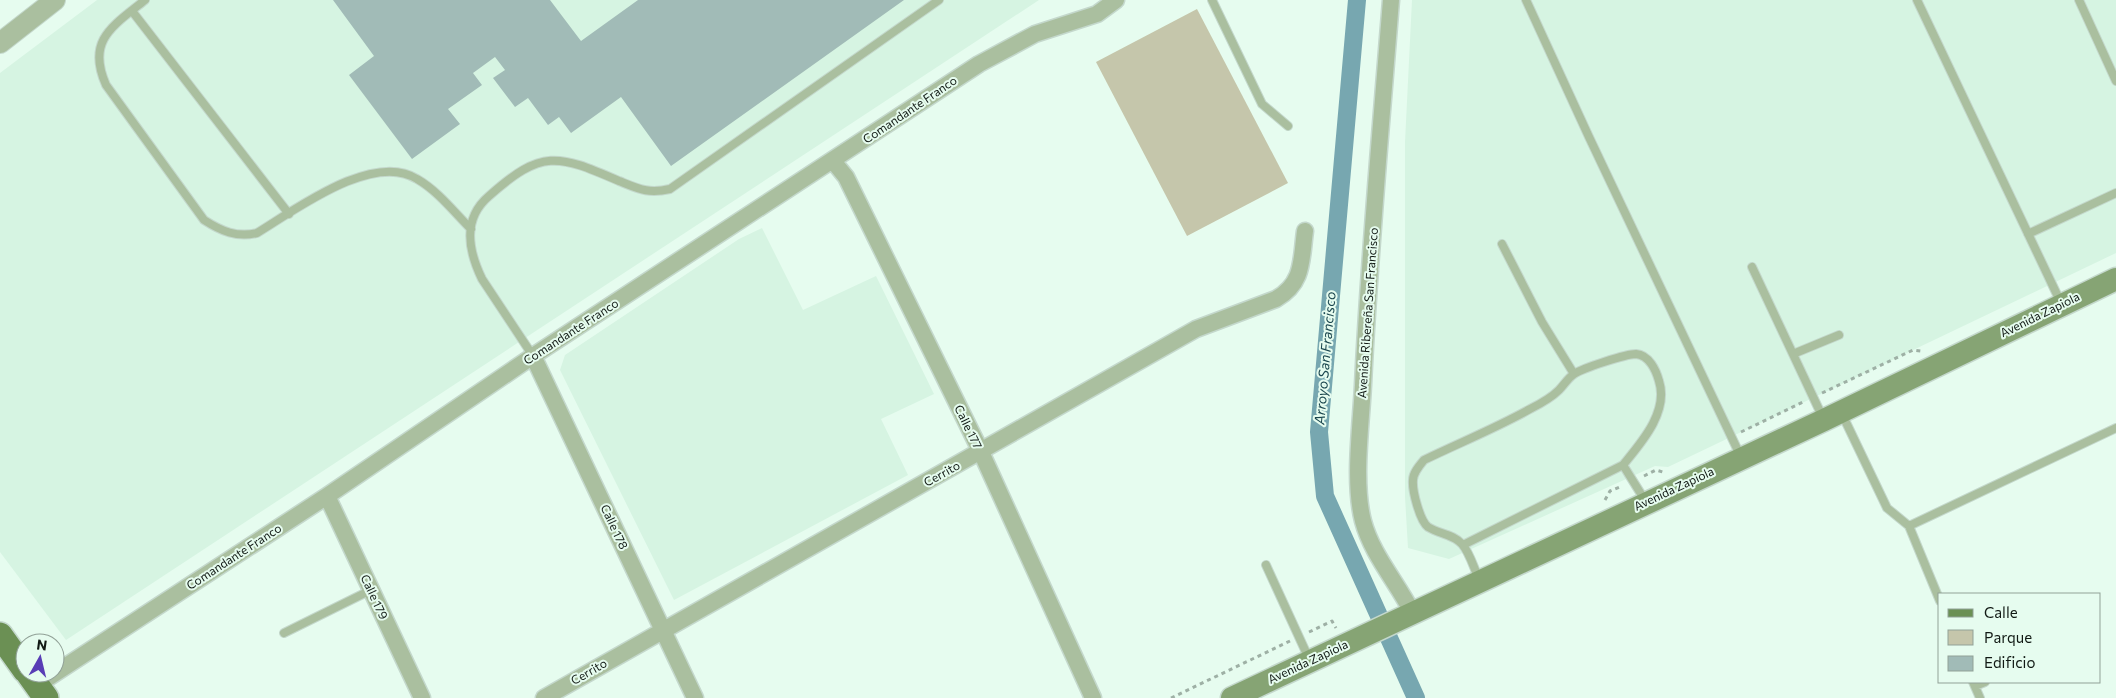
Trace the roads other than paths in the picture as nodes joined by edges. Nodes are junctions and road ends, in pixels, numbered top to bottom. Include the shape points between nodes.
1 (55, 0) edge
2 (145, 0) edge
3 (939, 0) edge
4 (1116, 0) edge
5 (1212, 0) edge
6 (1391, 0) edge
7 (1526, 0) edge
8 (1917, 0) edge
9 (2079, 0) edge
10 (132, 11) junction
11 (0, 43) edge
12 (2116, 81) edge
13 (1288, 126) dead end
14 (833, 161) junction
15 (2116, 193) edge
16 (289, 214) junction
17 (471, 228) junction
18 (1305, 231) dead end
19 (2028, 234) junction
20 (1502, 244) dead end
21 (1752, 266) dead end
22 (2116, 278) edge
23 (2061, 304) junction
24 (1838, 335) dead end
25 (1793, 354) junction
26 (533, 356) junction
27 (1574, 374) junction
28 (1832, 416) junction
29 (2116, 428) edge
30 (981, 452) junction
31 (1741, 457) junction
32 (1623, 465) junction
33 (327, 496) junction
34 (1646, 502) junction
35 (1909, 526) junction
36 (1464, 546) junction
37 (1266, 565) dead end
38 (1480, 582) junction
39 (371, 590) junction
40 (1938, 595) edge
41 (1406, 617) junction
42 (662, 630) junction
43 (284, 632) dead end
44 (0, 636) edge
45 (15, 656) edge
46 (65, 661) edge
47 (1310, 662) junction
48 (1974, 684) edge
49 (422, 698) edge
50 (544, 698) edge
51 (695, 698) edge
52 (1093, 698) edge
53 (1232, 698) edge
54 (1980, 698) edge

1 - 11 street
2 - 10 lane
3 - 17 lane via 670,189 645,191 583,165 544,160 512,175 479,204 471,219
4 - 14 street, Comandante Franco via 1097,14 1035,34 979,64
5 - 13 lane via 1262,104
6 - 41 street, Avenida Ribereña San Francisco via 1366,332 1359,501 1368,535 1389,577 1406,600
7 - 31 lane
8 - 19 lane
9 - 12 lane
10 - 16 lane
10 - 16 lane via 104,38 98,51 99,70 106,85 204,220 229,233 247,235 257,233
14 - 26 street, Comandante Franco
14 - 30 street, Calle 177 via 846,177
15 - 19 lane
16 - 17 lane via 340,183 358,177 399,172 430,188
17 - 26 lane via 471,248 482,279
18 - 30 street, Cerrito via 1298,279 1287,293 1196,329
19 - 23 lane
20 - 27 lane via 1542,322
21 - 25 lane
22 - 23 main road, Avenida Zapiola
23 - 28 main road, Avenida Zapiola
24 - 25 lane
25 - 28 lane
26 - 33 street, Comandante Franco
26 - 42 street, Calle 178
27 - 32 lane via 1626,355 1638,354 1646,358 1656,372 1662,388 1655,418 1646,437
27 - 36 lane via 1550,398 1424,460 1417,469 1413,492 1422,519 1427,526 1448,534
28 - 31 main road, Avenida Zapiola
28 - 35 lane via 1887,508
29 - 35 lane
30 - 42 street, Cerrito
30 - 52 street, Calle 177
31 - 34 main road, Avenida Zapiola
32 - 34 lane
32 - 36 lane
33 - 39 street, Calle 179
33 - 46 street, Comandante Franco
34 - 38 main road, Avenida Zapiola
35 - 40 lane
36 - 38 lane
37 - 47 lane
38 - 41 main road, Avenida Zapiola
39 - 43 lane
39 - 49 street, Calle 179
41 - 47 main road, Avenida Zapiola via 1350,634
42 - 50 street, Cerrito
42 - 51 street, Calle 178
44 - 45 main road
47 - 53 main road, Avenida Zapiola
48 - 54 lane

